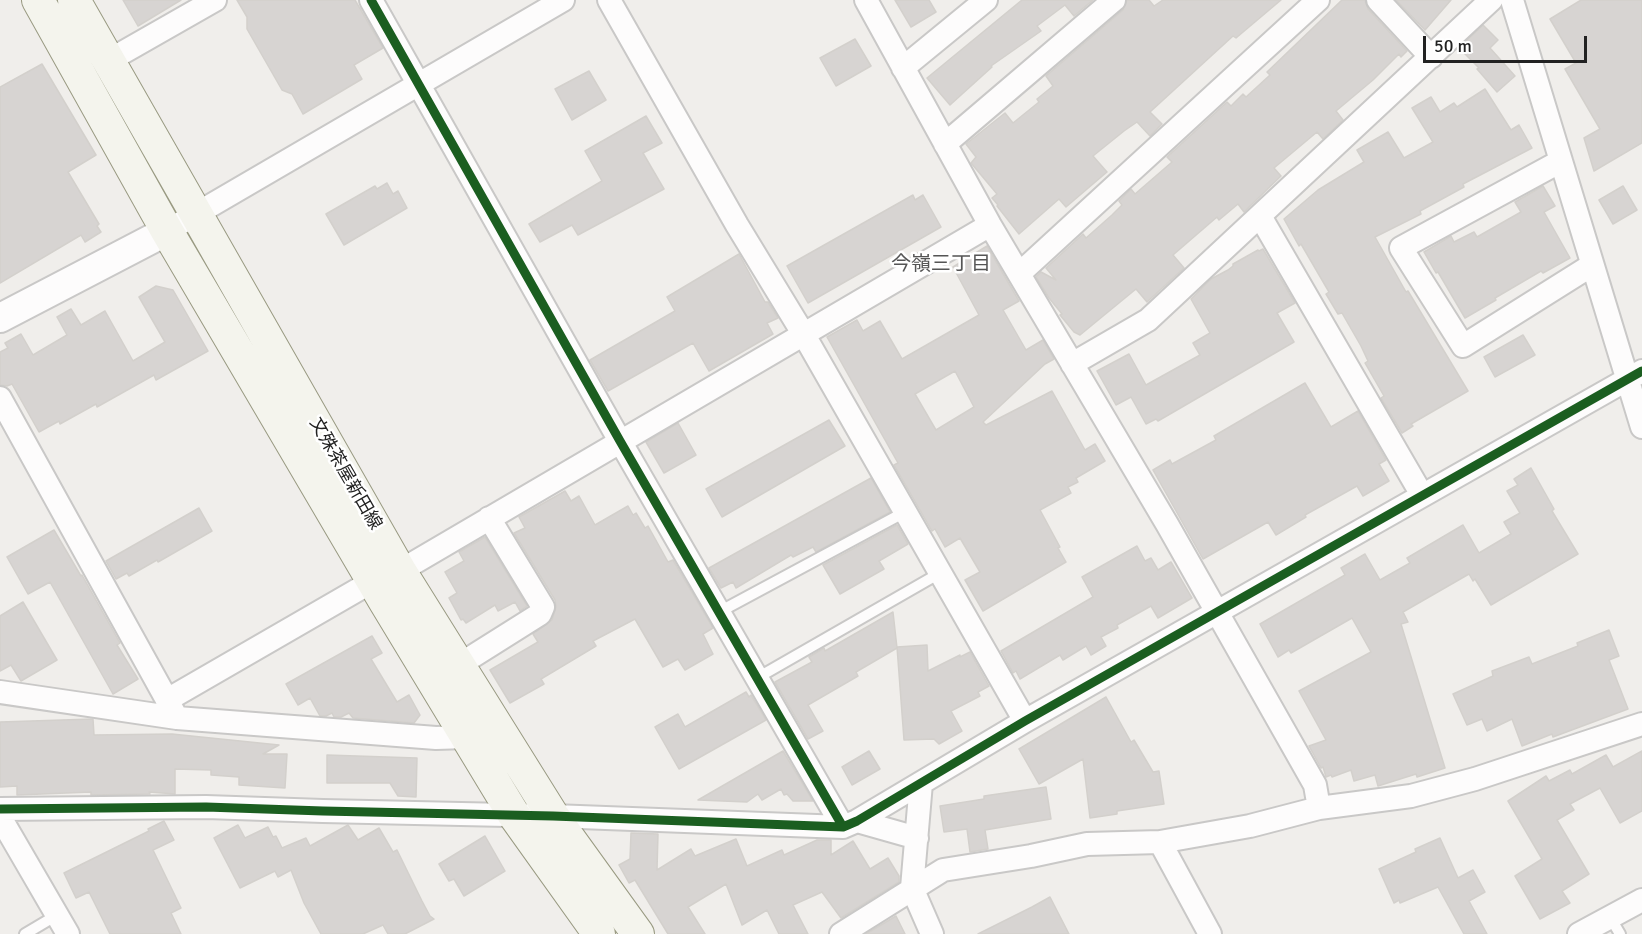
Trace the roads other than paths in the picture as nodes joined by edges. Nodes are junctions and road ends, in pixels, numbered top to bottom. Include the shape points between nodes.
1 (38, 0) edge
2 (74, 0) edge
3 (215, 0) edge
4 (371, 0) edge
5 (563, 0) edge
6 (609, 0) edge
7 (866, 0) edge
8 (986, 0) edge
9 (1114, 0) edge
10 (1318, 0) edge
11 (1378, 0) edge
12 (1491, 0) edge
13 (1512, 0) edge
14 (1431, 57) junction
15 (108, 61) junction
16 (903, 68) junction
17 (419, 84) junction
18 (945, 144) junction
19 (1561, 161) junction
20 (195, 214) junction
21 (1260, 216) junction
22 (990, 225) junction
23 (167, 231) junction
24 (1592, 265) junction
25 (1019, 274) junction
26 (0, 318) edge
27 (804, 334) junction
28 (1072, 363) junction
29 (1634, 375) edge
30 (0, 398) edge
31 (1642, 427) edge
32 (620, 441) junction
33 (1422, 495) junction
34 (905, 512) junction
35 (489, 519) junction
36 (940, 573) junction
37 (387, 576) junction
38 (719, 612) junction
39 (1216, 614) junction
40 (459, 665) junction
41 (757, 678) junction
42 (0, 692) edge
43 (172, 709) junction
44 (1025, 722) junction
45 (1642, 724) edge
46 (467, 737) junction
47 (921, 783) junction
48 (1318, 808) junction
49 (0, 809) edge
50 (514, 815) junction
51 (553, 816) junction
52 (0, 817) edge
53 (850, 824) junction
54 (917, 838) junction
55 (1160, 843) junction
56 (912, 888) junction
57 (1642, 900) edge
58 (62, 925) edge
59 (1615, 926) edge
60 (25, 934) edge
61 (599, 934) edge
62 (638, 934) edge
63 (841, 934) edge
64 (932, 934) edge
65 (1210, 934) edge
66 (1579, 934) edge

1 - 23 main road, 文殊茶屋新田線
2 - 15 main road, 文殊茶屋新田線
3 - 15 street
4 - 17 street
5 - 17 street
6 - 27 street
7 - 16 street
8 - 16 street
9 - 18 street
10 - 25 street
11 - 14 street
12 - 14 street
13 - 19 street
14 - 21 street
15 - 20 main road, 文殊茶屋新田線
16 - 18 street
17 - 20 street
17 - 32 street
18 - 22 street
19 - 24 street
19 - 24 street via 1401,248 1463,346
20 - 23 street
20 - 37 main road, 文殊茶屋新田線
21 - 28 street via 1148,320
21 - 33 street
22 - 25 street
22 - 27 street
23 - 26 street
23 - 37 main road, 文殊茶屋新田線
24 - 29 street
25 - 28 street
27 - 32 street
27 - 34 street
28 - 39 street
29 - 31 street
29 - 33 street
30 - 43 street
32 - 35 street
32 - 38 street
33 - 39 street
34 - 36 street
34 - 38 lane
35 - 37 street
35 - 40 street via 543,607 540,614
36 - 41 lane
36 - 44 street
37 - 40 main road, 文殊茶屋新田線
37 - 43 street
37 - 46 main road, 文殊茶屋新田線
38 - 41 street
39 - 44 street
39 - 48 street via 1316,785
40 - 51 main road, 文殊茶屋新田線
41 - 53 street
42 - 43 street
43 - 46 street via 436,738
44 - 47 street
45 - 48 street via 1411,796
46 - 50 main road, 文殊茶屋新田線
47 - 53 street
47 - 54 street
48 - 55 street
49 - 50 street via 206,807
50 - 51 street
50 - 61 main road, 文殊茶屋新田線
51 - 53 street
51 - 62 main road, 文殊茶屋新田線
52 - 58 street
53 - 54 street
54 - 56 street
55 - 56 street via 1087,844 943,870
55 - 65 street
56 - 63 street
56 - 64 street
57 - 59 street
58 - 60 lane
59 - 66 street

